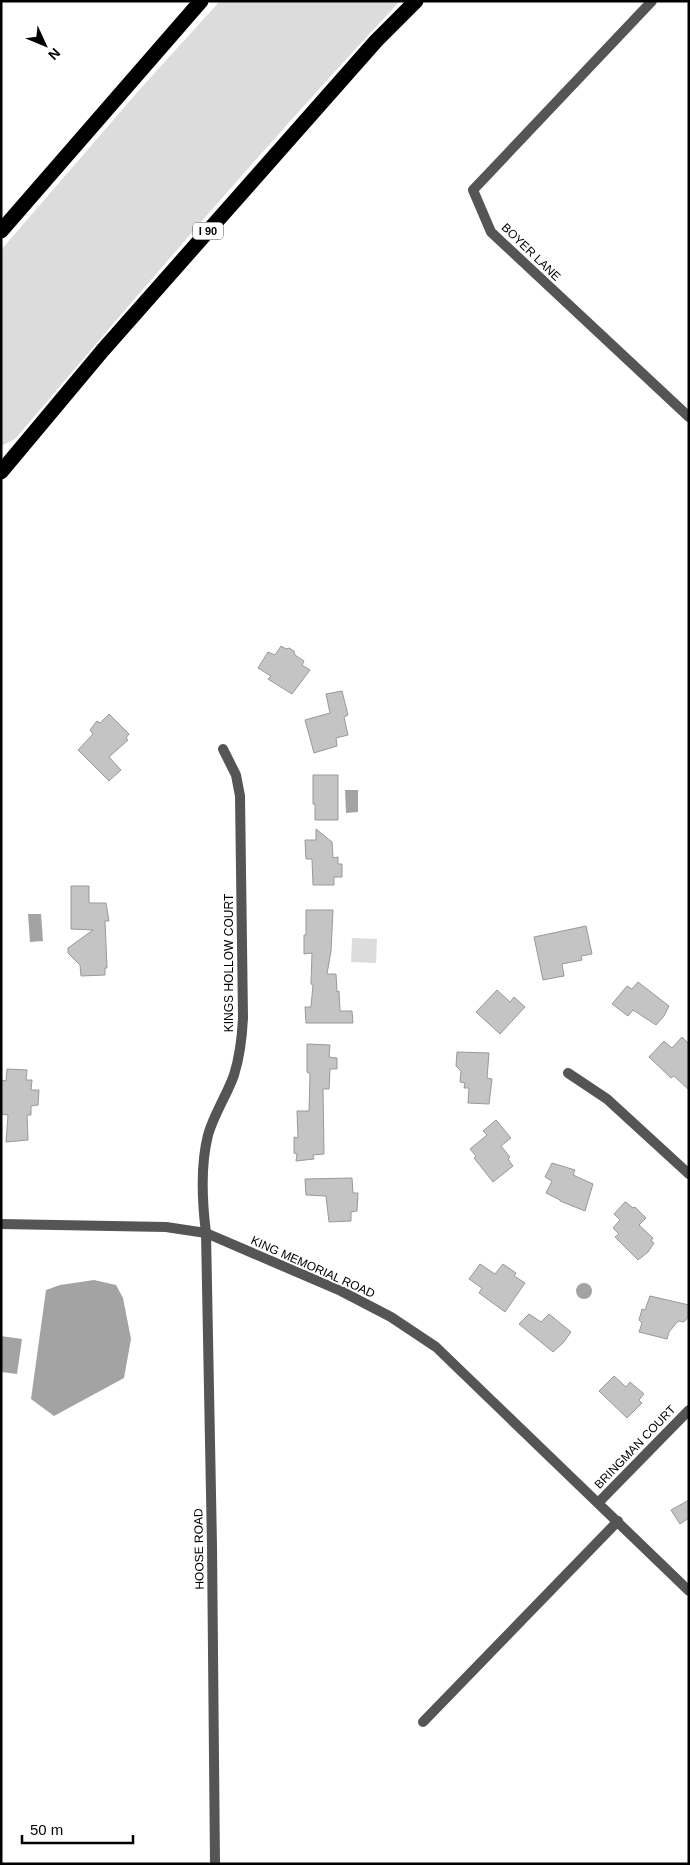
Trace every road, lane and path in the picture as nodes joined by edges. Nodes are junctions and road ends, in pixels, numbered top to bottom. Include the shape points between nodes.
1 (201, 1) edge
2 (416, 1) edge
3 (652, 1) edge
4 (1, 231) edge
5 (689, 417) edge
6 (1, 472) edge
7 (223, 750) dead end
8 (568, 1073) dead end
9 (689, 1174) edge
10 (1, 1224) edge
11 (206, 1234) junction
12 (689, 1410) edge
13 (599, 1502) junction
14 (618, 1521) junction
15 (689, 1590) edge
16 (423, 1722) dead end
17 (215, 1864) edge

1 - 4 highway
2 - 6 highway, I 90 via 376,41 116,336
3 - 5 street, BOYER LANE via 472,190 491,232
7 - 11 street, KINGS HOLLOW COURT via 236,775 240,796 243,1018 242,1044 234,1075 209,1133 204,1159 202,1202
8 - 9 street via 607,1099
10 - 11 street, KING MEMORIAL ROAD via 166,1227
11 - 13 street, KING MEMORIAL ROAD via 341,1291 391,1317 436,1347
11 - 17 street, HOOSE ROAD
12 - 13 street, BRINGMAN COURT
13 - 14 street, KING MEMORIAL ROAD
14 - 15 street, KING MEMORIAL ROAD
14 - 16 street

